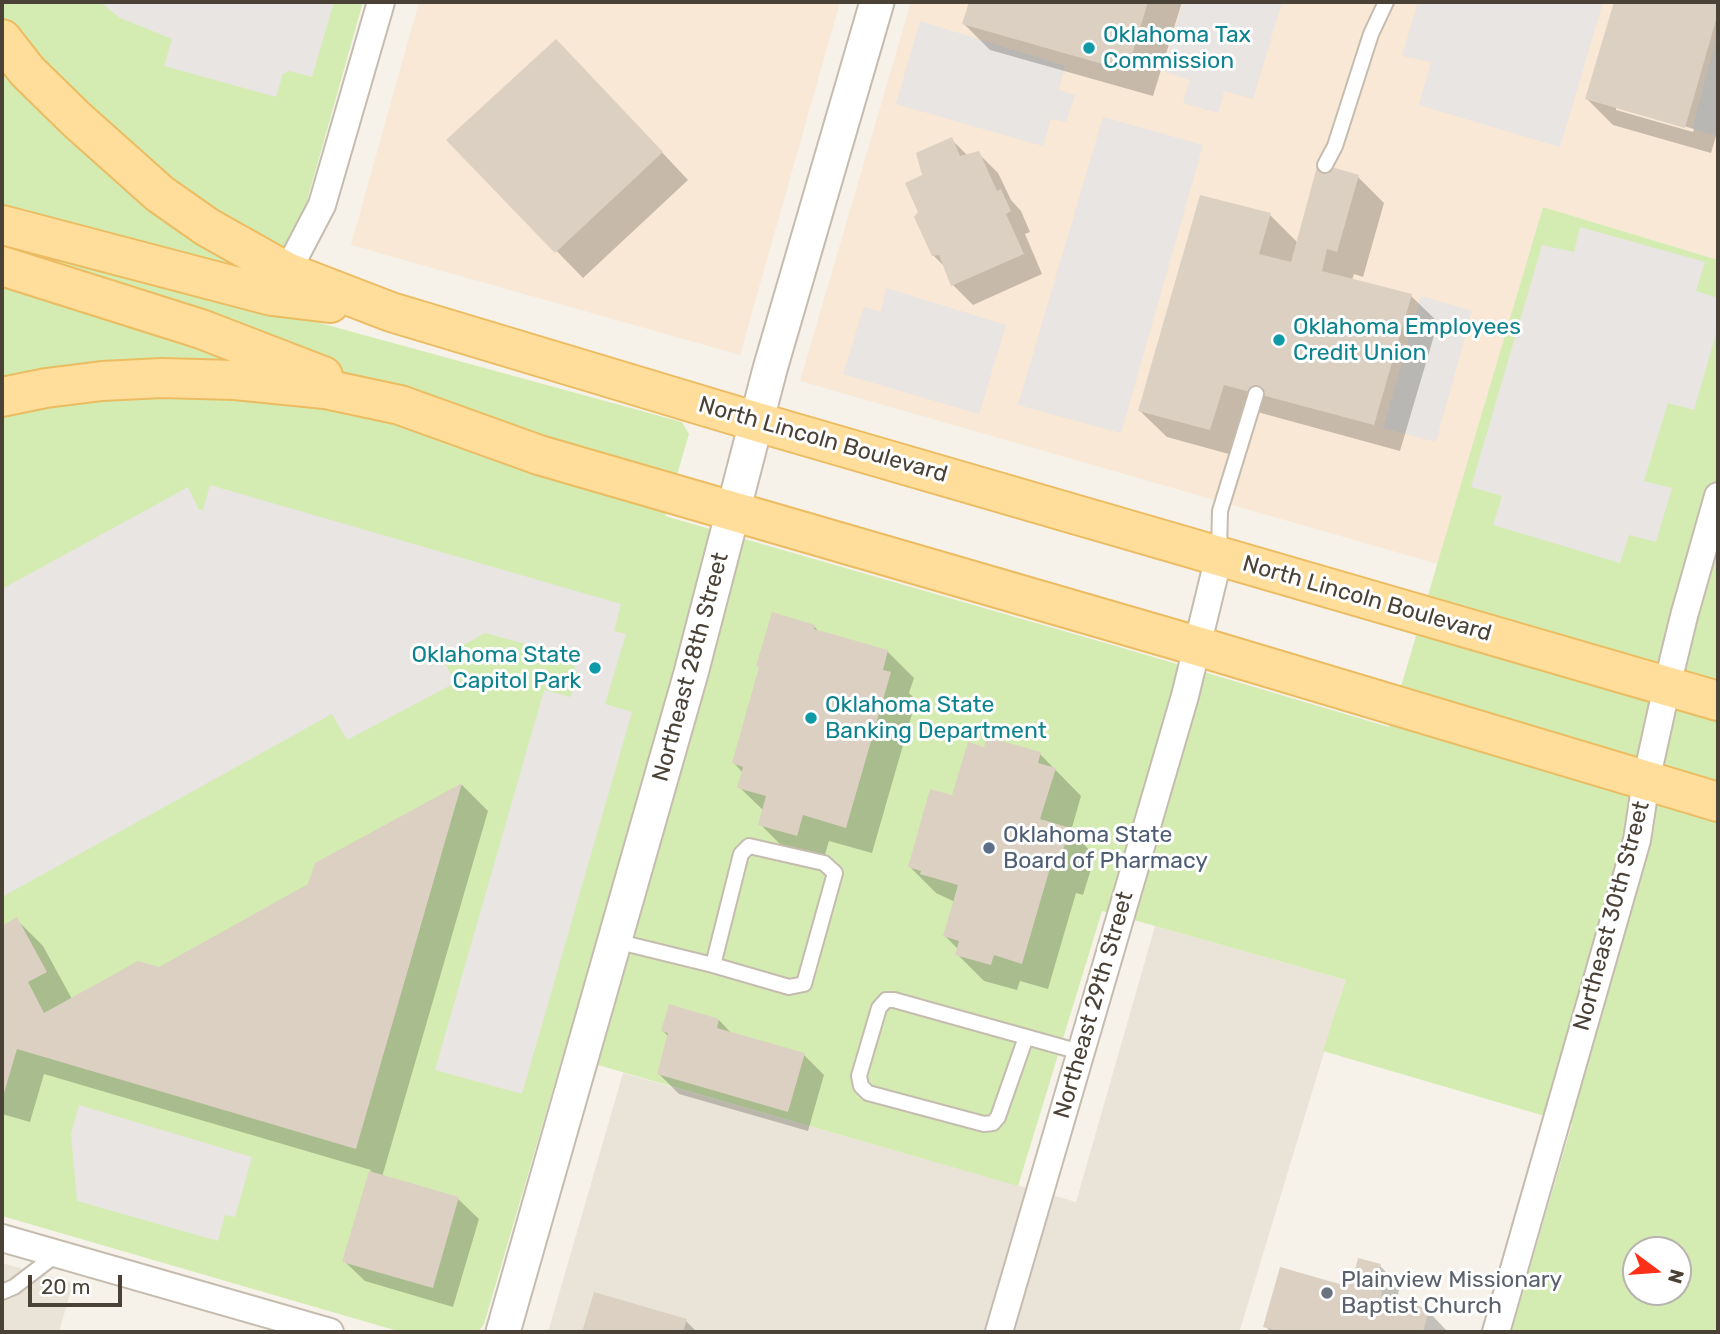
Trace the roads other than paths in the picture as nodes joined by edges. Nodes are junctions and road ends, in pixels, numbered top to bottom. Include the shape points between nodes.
1 (381, 2) edge
2 (877, 2) edge
3 (1386, 2) edge
4 (2, 40) edge
5 (1325, 165) dead end
6 (2, 225) edge
7 (2, 266) edge
8 (287, 272) junction
9 (391, 312) junction
10 (1256, 394) dead end
11 (2, 397) edge
12 (400, 405) junction
13 (757, 422) junction
14 (1718, 496) edge
15 (734, 510) junction
16 (1219, 556) junction
17 (1197, 646) junction
18 (1667, 686) junction
19 (1718, 701) edge
20 (1646, 781) junction
21 (1718, 802) edge
22 (615, 941) junction
23 (713, 965) junction
24 (1026, 1037) junction
25 (1080, 1052) junction
26 (2, 1238) edge
27 (57, 1254) junction
28 (2, 1292) edge
29 (330, 1332) edge
30 (503, 1332) edge
31 (999, 1332) edge
32 (1496, 1332) edge

1 - 8 street via 323,205
2 - 13 street, Northeast 28th Street
3 - 5 lane
4 - 8 main road, North Lincoln Boulevard via 76,120 160,194
6 - 9 main road via 272,296
7 - 12 main road via 201,329
8 - 9 main road, North Lincoln Boulevard
9 - 13 main road, North Lincoln Boulevard
10 - 16 lane via 1220,511
11 - 12 main road via 102,381 162,378 325,389
12 - 15 main road via 539,455
13 - 15 street, Northeast 28th Street
13 - 16 main road, North Lincoln Boulevard
14 - 18 street, Northeast 30th Street
15 - 17 main road
15 - 22 street, Northeast 28th Street
16 - 17 street, Northeast 29th Street
16 - 18 main road, North Lincoln Boulevard
17 - 20 main road
17 - 25 street, Northeast 29th Street
18 - 19 main road, North Lincoln Boulevard
18 - 20 street, Northeast 30th Street
20 - 21 main road
20 - 32 street, Northeast 30th Street via 1637,840
22 - 23 lane
22 - 30 street, Northeast 28th Street
23 - 23 lane via 789,987 804,984 835,873 824,863 749,846 741,854
24 - 24 lane via 886,1000 879,1008 859,1076 861,1086 868,1093 993,1123
24 - 25 lane
25 - 31 street, Northeast 29th Street
26 - 27 street
27 - 28 lane
27 - 29 street

